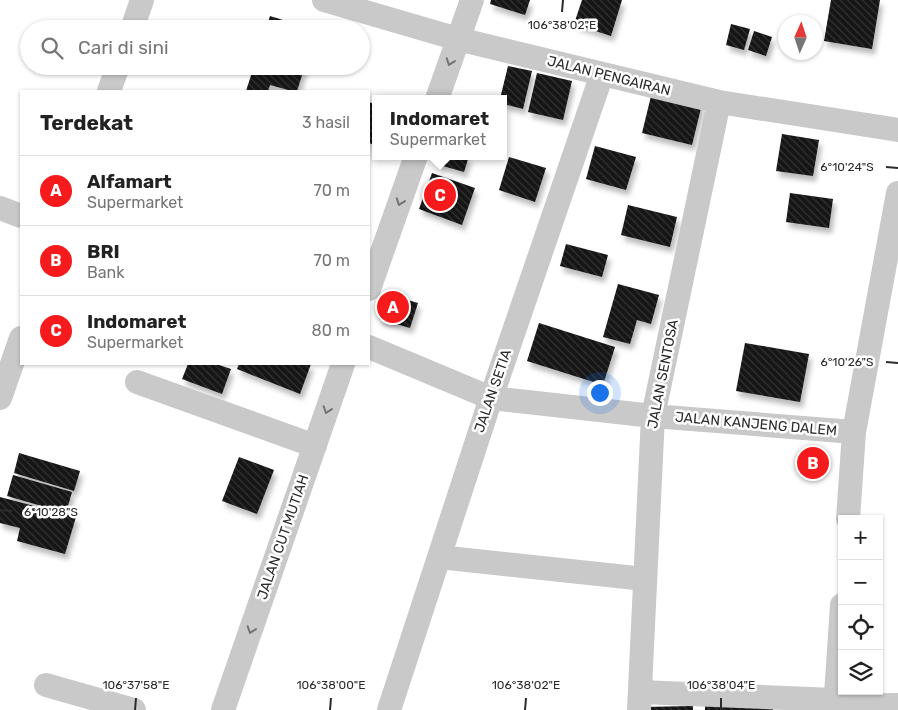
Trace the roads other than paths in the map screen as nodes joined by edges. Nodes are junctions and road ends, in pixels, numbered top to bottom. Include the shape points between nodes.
1 (142, 0) edge
2 (324, 0) edge
3 (472, 0) edge
4 (135, 20) edge
5 (458, 40) junction
6 (602, 74) junction
7 (115, 75) edge
8 (109, 90) edge
9 (438, 95) edge
10 (719, 102) junction
11 (898, 130) edge
12 (415, 160) edge
13 (898, 193) edge
14 (0, 208) edge
15 (20, 216) edge
16 (370, 286) edge
17 (20, 341) edge
18 (370, 348) edge
19 (342, 365) edge
20 (137, 382) dead end
21 (0, 398) edge
22 (491, 398) junction
23 (653, 416) junction
24 (854, 432) junction
25 (315, 446) junction
26 (848, 515) edge
27 (439, 557) junction
28 (645, 578) junction
29 (839, 650) edge
30 (46, 685) dead end
31 (639, 701) edge
32 (835, 705) edge
33 (898, 705) edge
34 (134, 710) edge
35 (223, 710) edge
36 (389, 710) edge

1 - 4 street
2 - 5 street, JALAN PENGAIRAN
3 - 5 street
5 - 6 street, JALAN PENGAIRAN
5 -> 9 street
6 - 10 street, JALAN PENGAIRAN
6 - 22 street, JALAN SETIA
7 - 8 street
10 - 11 street, JALAN PENGAIRAN
10 - 23 street, JALAN SENTOSA
12 -> 16 street
13 - 24 street
14 - 15 street
17 - 21 street
18 - 22 street, JALAN KANJENG DALEM
19 -> 25 street, JALAN CUT MUTIAH
20 - 25 street
22 - 23 street, JALAN KANJENG DALEM
22 - 27 street, JALAN SETIA
23 - 24 street, JALAN KANJENG DALEM
23 - 28 street, JALAN SENTOSA
24 - 26 street
25 -> 35 street, JALAN CUT MUTIAH
27 - 28 street
27 - 36 street, JALAN SETIA
28 - 31 street, JALAN SENTOSA
29 - 32 street
30 - 34 street
31 - 32 street
32 - 33 street

